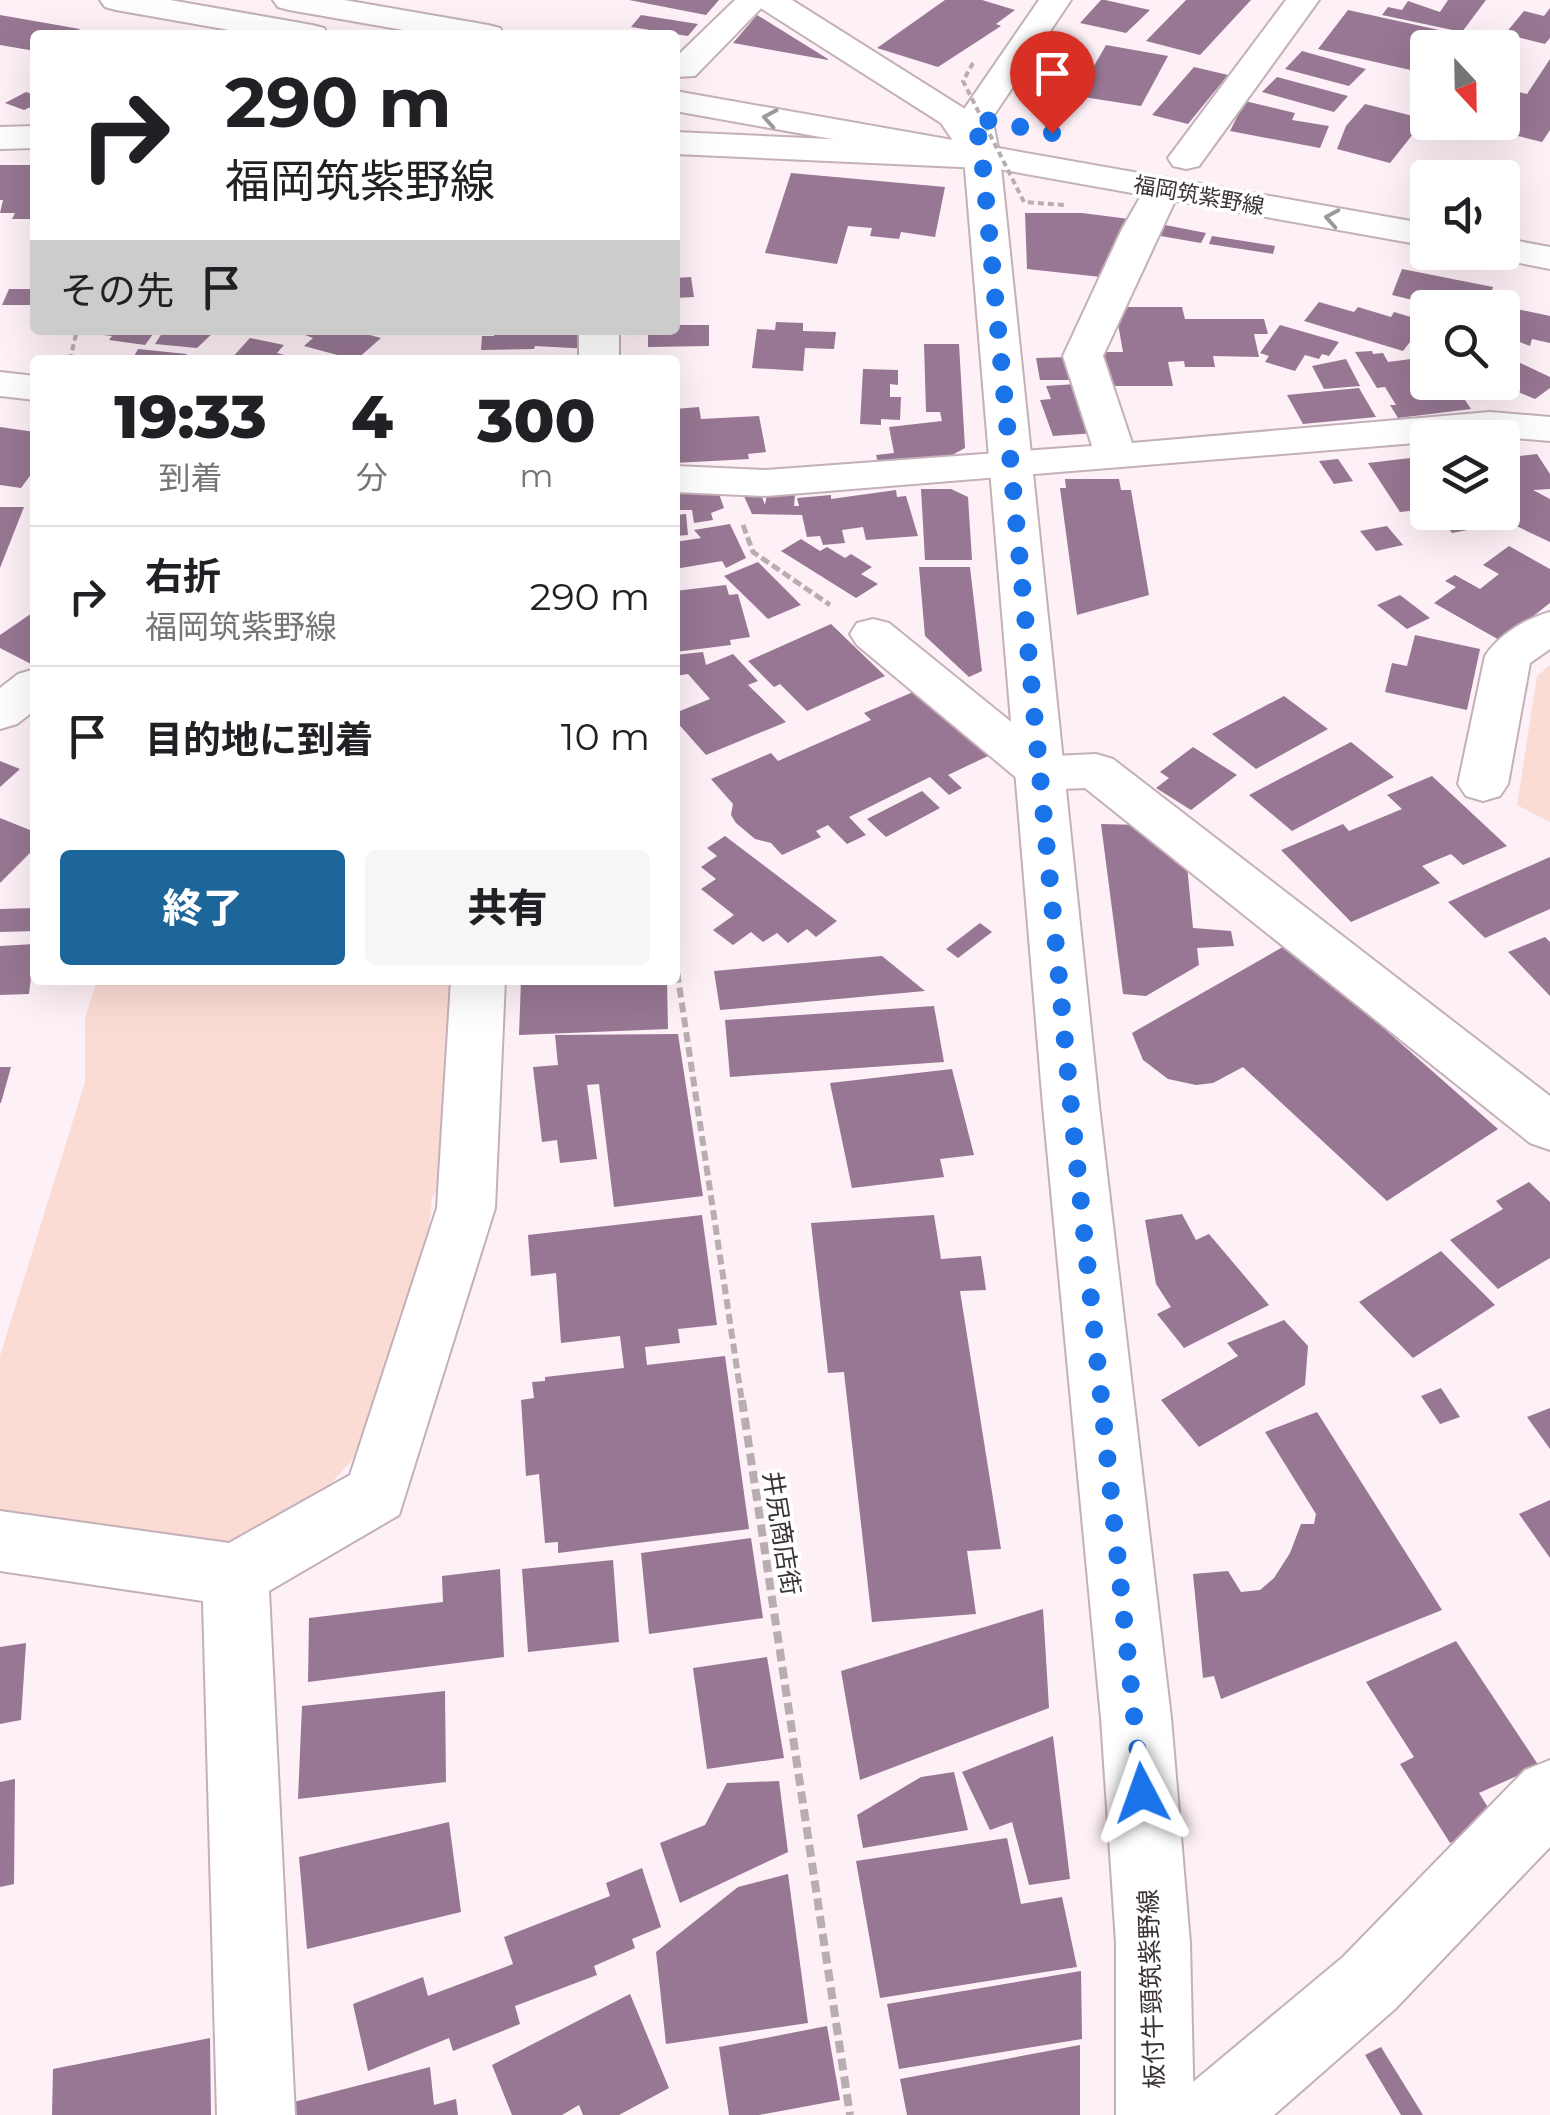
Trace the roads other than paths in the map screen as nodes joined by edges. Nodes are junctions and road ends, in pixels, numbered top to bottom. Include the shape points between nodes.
1 (116, 0) edge
2 (289, 0) edge
3 (753, 0) edge
4 (770, 0) edge
5 (1055, 0) edge
6 (1303, 0) edge
7 (375, 7) edge
8 (284, 30) edge
9 (468, 30) edge
10 (680, 77) edge
11 (680, 79) edge
12 (680, 79) edge
13 (981, 129) junction
14 (30, 137) edge
15 (0, 138) edge
16 (680, 144) edge
17 (1148, 151) dead end
18 (1174, 173) junction
19 (1410, 200) edge
20 (1520, 219) edge
21 (1550, 224) edge
22 (1410, 232) edge
23 (1520, 252) edge
24 (1550, 258) edge
25 (0, 384) edge
26 (30, 387) edge
27 (1550, 429) edge
28 (1116, 457) junction
29 (1010, 466) junction
30 (680, 478) edge
31 (1550, 627) edge
32 (872, 634) road end
33 (30, 689) edge
34 (0, 713) edge
35 (1042, 773) junction
36 (1482, 784) dead end
37 (478, 985) edge
38 (1550, 1128) edge
39 (0, 1541) edge
40 (235, 1576) junction
41 (1550, 1795) edge
42 (256, 2115) edge
43 (1155, 2115) edge
44 (1215, 2115) edge

1 - 8 street
2 - 7 street
3 - 10 street
4 - 13 street
5 - 13 street
6 - 18 street
7 - 9 street
11 - 13 street, 福岡筑紫野線 via 847,97
13 -> 12 street, 福岡筑紫野線
13 - 16 street
13 - 18 street, 福岡筑紫野線
13 - 29 street, 板付牛頸筑紫野線
14 - 15 street
17 - 18 street, 福岡筑紫野線
18 - 19 street, 福岡筑紫野線
22 -> 18 street, 福岡筑紫野線
18 - 28 street via 1142,222 1082,356
20 - 21 street
23 - 24 street
25 - 26 street
27 - 28 street via 1490,424
28 - 29 street
29 - 30 street via 766,483
29 - 35 street, 板付牛頸筑紫野線
31 - 36 street via 1508,656
32 - 35 street
33 - 34 street
35 - 38 street via 1096,771
35 - 43 street, 板付牛頸筑紫野線 via 1136,1718 1153,1943
37 - 40 street via 466,1208 376,1494
39 - 40 street
40 - 42 street
41 - 44 street via 1369,1983

